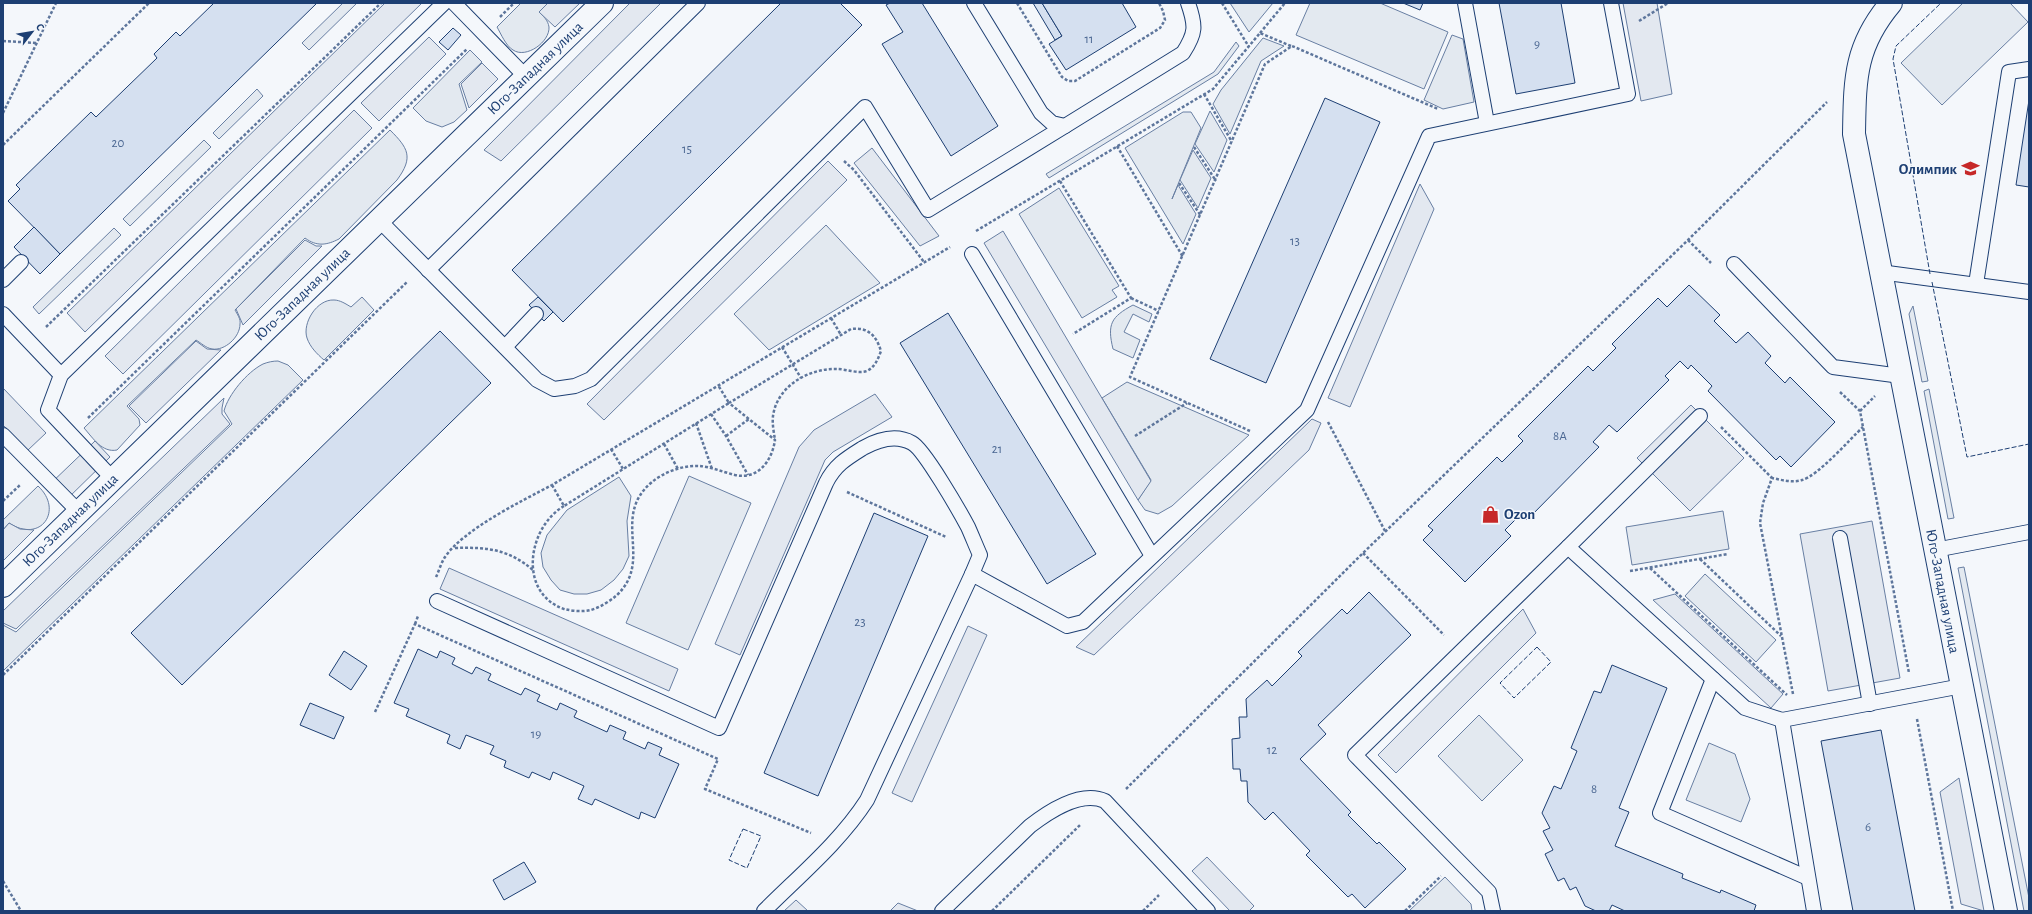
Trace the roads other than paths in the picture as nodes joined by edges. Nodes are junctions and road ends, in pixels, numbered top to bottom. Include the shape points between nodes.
1 (444, 3) edge
2 (454, 3) edge
3 (602, 3) edge
4 (698, 3) edge
5 (974, 3) edge
6 (1188, 3) edge
7 (1466, 3) edge
8 (1611, 3) edge
9 (1891, 3) edge
10 (2029, 69) edge
11 (526, 77) junction
12 (1487, 124) junction
13 (1065, 126) junction
14 (378, 220) junction
15 (972, 254) dead end
16 (21, 262) dead end
17 (1734, 264) dead end
18 (426, 268) junction
19 (1880, 272) junction
20 (3, 280) edge
21 (1976, 284) junction
22 (2029, 292) edge
23 (3, 314) edge
24 (536, 314) dead end
25 (505, 347) junction
26 (61, 375) junction
27 (1901, 376) junction
28 (1700, 416) dead end
29 (3, 435) edge
30 (113, 479) junction
31 (79, 512) junction
32 (2029, 532) edge
33 (1840, 538) dead end
34 (1568, 547) junction
35 (1935, 550) junction
36 (1152, 556) junction
37 (972, 574) junction
38 (3, 586) edge
39 (437, 601) dead end
40 (1713, 679) junction
41 (1962, 686) junction
42 (1870, 704) junction
43 (1782, 720) junction
44 (1808, 878) junction
45 (764, 911) edge
46 (942, 911) edge
47 (1208, 911) edge
48 (1493, 911) edge
49 (1814, 911) edge
50 (2006, 911) edge

1 - 26 lane
2 - 11 lane
3 - 11 street, Юго-Западная улица
4 - 18 lane
5 - 13 lane via 1041,113 1052,123
6 - 13 lane via 1193,18 1193,37 1183,53
7 - 12 lane
8 - 12 lane via 1628,94
9 - 19 street, Юго-Западная улица via 1863,46 1855,85 1854,134
10 - 21 lane via 2009,72
11 - 14 street, Юго-Западная улица
12 - 36 lane via 1429,136 1307,410
13 - 25 lane via 928,210 865,107 591,379 575,386 554,389 537,380
14 - 18 lane
14 - 30 street, Юго-Западная улица
15 - 36 lane
16 - 20 lane
17 - 27 lane via 1833,367
18 - 25 lane
19 - 21 lane
19 - 27 street, Юго-Западная улица
21 - 22 lane
23 - 26 lane
24 - 25 lane
26 - 30 lane via 48,410
27 - 35 street, Юго-Западная улица
28 - 34 lane
29 - 31 lane
30 - 31 street, Юго-Западная улица
31 - 38 street, Юго-Западная улица
32 - 35 lane
33 - 42 lane
34 - 40 lane
34 - 48 lane via 1355,756 1489,892
35 - 41 street, Юго-Западная улица
36 - 37 lane via 1084,622 1067,626
37 - 39 lane via 980,555 968,527 926,458 914,444 899,437 868,445 841,462 826,483 719,728
37 - 45 lane via 867,800 840,836
40 - 43 lane via 1745,708
40 - 44 lane via 1660,813
41 - 42 lane
41 - 50 street, Юго-Западная улица
42 - 43 lane
43 - 44 lane
44 - 49 lane
46 - 47 lane via 1043,816 1080,800 1099,798 1105,801

